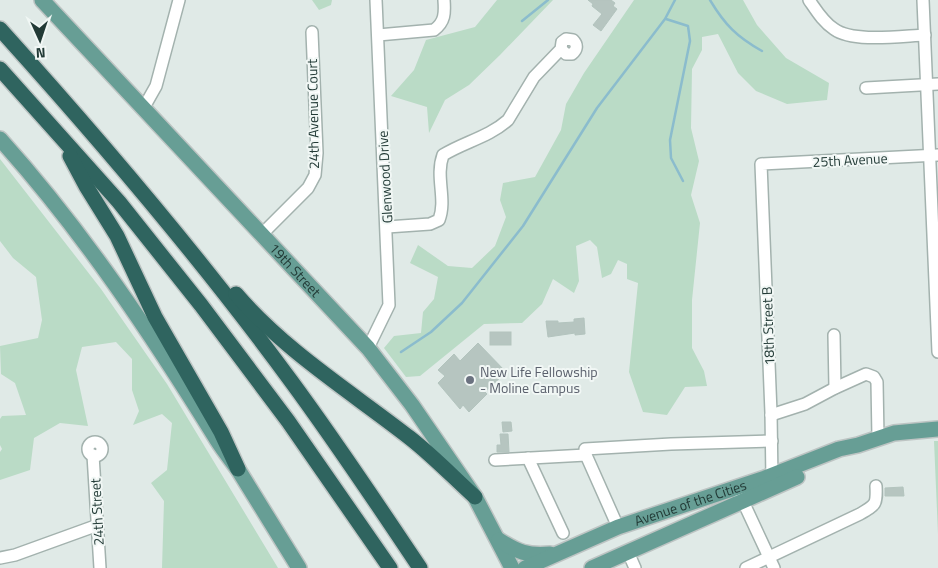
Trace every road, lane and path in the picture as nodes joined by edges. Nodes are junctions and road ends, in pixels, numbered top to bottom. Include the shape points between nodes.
1 (42, 0) edge
2 (179, 0) edge
3 (376, 0) edge
4 (444, 0) edge
5 (809, 0) edge
6 (923, 0) edge
7 (0, 29) edge
8 (312, 32) dead end
9 (378, 35) junction
10 (925, 35) junction
11 (560, 49) dead end
12 (0, 69) edge
13 (933, 84) edge
14 (866, 88) dead end
15 (142, 109) junction
16 (60, 137) junction
17 (0, 139) edge
18 (934, 155) edge
19 (761, 164) joint
20 (936, 223) edge
21 (387, 227) junction
22 (175, 231) junction
23 (262, 234) junction
24 (937, 290) edge
25 (834, 335) dead end
26 (368, 348) junction
27 (938, 352) edge
28 (835, 388) junction
29 (771, 415) junction
30 (938, 429) edge
31 (878, 438) junction
32 (772, 441) junction
33 (586, 452) junction
34 (94, 455) dead end
35 (528, 458) junction
36 (495, 460) dead end
37 (238, 469) junction
38 (772, 482) junction
39 (876, 486) dead end
40 (740, 494) junction
41 (475, 497) junction
42 (98, 525) junction
43 (618, 527) junction
44 (563, 533) dead end
45 (497, 540) junction
46 (628, 552) junction
47 (556, 554) junction
48 (0, 558) edge
49 (772, 563) edge
50 (100, 568) edge
51 (299, 568) edge
52 (390, 568) edge
53 (420, 568) edge
54 (512, 568) edge
55 (525, 568) edge
56 (592, 568) edge
57 (635, 568) edge
58 (746, 568) edge

1 - 15 main road, 19th Street
2 - 15 street via 156,86
3 - 9 street, Glenwood Drive
4 - 9 street via 445,15 434,30
5 - 10 street via 822,19 843,34 868,37
6 - 10 street
7 - 22 highway
8 - 23 street, 24th Avenue Court via 315,175 308,188
9 - 21 street, Glenwood Drive
10 - 13 street
11 - 21 street via 534,77 508,120 486,135 443,155 439,173 442,203 439,220 430,224
12 - 16 highway
13 - 14 street
13 - 18 street
15 - 23 main road, 19th Street
16 - 37 highway via 117,236 155,317 221,432
16 - 52 highway via 119,202 227,338
17 - 37 main road via 104,269
18 - 19 street, 25th Avenue
18 - 20 street
19 - 29 street, 18th Street B
20 - 24 street
21 - 26 street, Glenwood Drive via 389,305
22 - 41 highway via 272,331 435,458
22 - 53 highway via 292,382
23 - 26 main road, 19th Street
24 - 27 street
25 - 28 street
26 - 41 main road, 19th Street
28 - 29 street via 805,404
28 - 31 street via 866,374 876,379
29 - 32 street, 18th Street B
30 - 31 main road, Avenue of the Cities via 913,430
31 - 38 main road, Avenue of the Cities via 839,449
32 - 33 street via 671,444
32 - 38 street, 18th Street B
33 - 35 street
33 - 43 street
34 - 42 street, 24th Street
35 - 36 street
35 - 44 street
37 - 51 main road
38 - 40 main road, Avenue of the Cities
39 - 49 street via 877,501 873,506
40 - 43 main road, Avenue of the Cities
40 - 46 main road, Avenue of the Cities
40 - 49 street
41 - 45 main road, 19th Street
42 - 48 street
42 - 50 street, 24th Street
43 - 47 main road, Avenue of the Cities
45 - 47 main road via 527,554
45 - 54 main road, 19th Street
46 - 56 main road, Avenue of the Cities
46 - 57 street
47 - 55 main road, Avenue of the Cities
49 - 58 street

